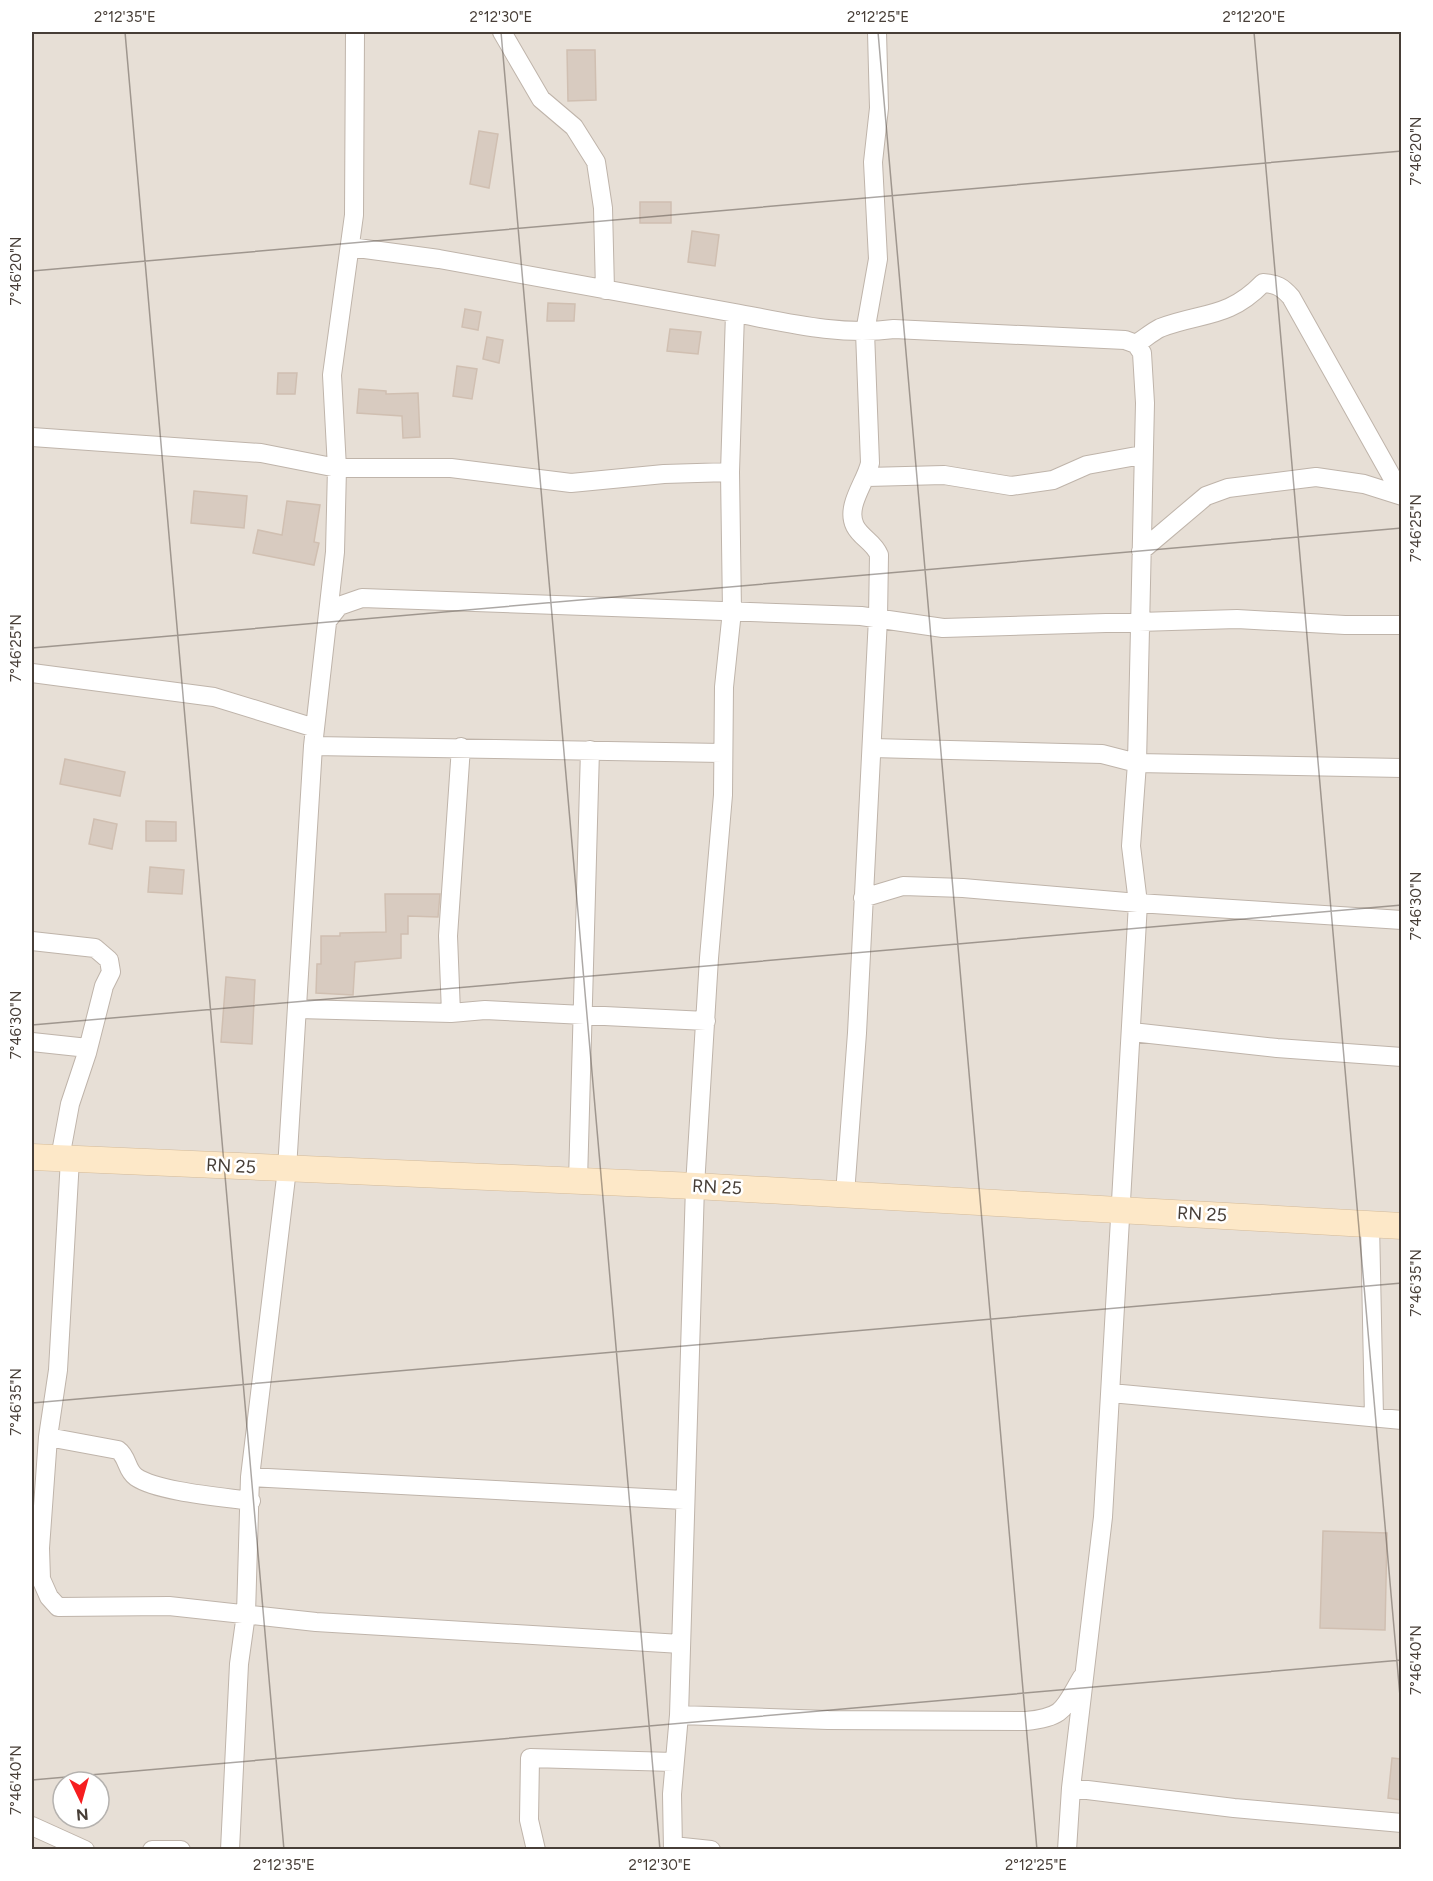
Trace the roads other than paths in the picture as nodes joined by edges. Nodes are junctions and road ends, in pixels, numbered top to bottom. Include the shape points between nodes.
1 (355, 32) edge
2 (502, 32) edge
3 (878, 32) edge
4 (350, 247) junction
5 (605, 290) junction
6 (735, 313) junction
7 (865, 332) junction
8 (1136, 344) junction
9 (32, 437) edge
10 (1142, 455) junction
11 (337, 468) junction
12 (730, 472) junction
13 (867, 477) junction
14 (1401, 496) edge
15 (1142, 551) junction
16 (732, 611) junction
17 (878, 618) junction
18 (328, 620) junction
19 (1140, 623) junction
20 (1401, 625) edge
21 (32, 673) edge
22 (314, 737) junction
23 (461, 747) junction
24 (872, 748) junction
25 (590, 750) junction
26 (722, 753) junction
27 (1137, 763) junction
28 (1401, 768) edge
29 (864, 898) junction
30 (1138, 903) junction
31 (1401, 920) edge
32 (32, 941) edge
33 (298, 1009) junction
34 (451, 1013) junction
35 (583, 1015) junction
36 (706, 1022) junction
37 (1132, 1032) junction
38 (32, 1042) edge
39 (88, 1048) junction
40 (1401, 1057) edge
41 (32, 1157) edge
42 (65, 1159) junction
43 (287, 1169) junction
44 (578, 1181) junction
45 (695, 1186) junction
46 (845, 1194) junction
47 (1120, 1209) junction
48 (1371, 1224) junction
49 (1401, 1226) edge
50 (1111, 1393) junction
51 (1374, 1417) junction
52 (1401, 1420) edge
53 (48, 1437) junction
54 (250, 1477) junction
55 (684, 1500) junction
56 (251, 1501) junction
57 (246, 1614) junction
58 (681, 1644) junction
59 (1086, 1670) junction
60 (679, 1715) junction
61 (674, 1762) junction
62 (1071, 1788) junction
63 (1401, 1823) edge
64 (32, 1826) edge
65 (673, 1848) edge
66 (85, 1850) edge
67 (152, 1850) edge
68 (181, 1850) edge
69 (230, 1850) edge
70 (536, 1850) edge
71 (711, 1850) edge
72 (1067, 1850) edge

1 - 4 street via 354,215
2 - 5 street via 541,99 574,127 596,162 603,208
3 - 7 street via 879,108 873,162 878,259
4 - 5 street
4 - 11 street via 332,375
5 - 6 street
6 - 7 street via 803,326
6 - 12 street
7 - 8 street via 894,328 1125,340
7 - 13 street via 870,463
8 - 10 street via 1142,353
8 - 14 street via 1159,329 1229,309 1263,284 1283,288
9 - 11 street via 261,453
10 - 13 street via 1086,465 1053,480 1011,486 944,475
10 - 15 street
11 - 12 street via 451,468 572,483 654,474
11 - 18 street
12 - 16 street
13 - 17 street via 856,498 852,518 855,528 876,546 879,555
14 - 15 street via 1364,484 1316,477 1228,488 1206,496
15 - 19 street
16 - 17 street
16 - 18 street via 362,598 339,606
16 - 26 street
17 - 19 street via 943,628
17 - 24 street
18 - 22 street
19 - 20 street via 1237,619
19 - 27 street
21 - 22 street via 214,698
22 - 23 street
22 - 33 street
23 - 25 street
23 - 34 street via 448,936
24 - 27 street via 1102,754
24 - 29 street
25 - 26 street
25 - 35 street
26 - 36 street via 723,795
27 - 28 street
27 - 30 street via 1131,846
29 - 30 street via 903,886
29 - 46 street
30 - 31 street
30 - 37 street
32 - 39 street via 95,948 109,960 111,972
33 - 34 street
33 - 43 street
34 - 35 street via 485,1010
35 - 36 street
35 - 44 street
36 - 45 street
37 - 40 street
37 - 47 street
38 - 39 street
39 - 42 street via 70,1104
41 - 42 main road, RN 25 / RN 25
42 - 43 main road, RN 25 / RN 25
42 - 53 street via 58,1370
43 - 44 main road, RN 25 / RN 25
43 - 54 street
44 - 45 main road, RN 25 / RN 25
45 - 46 main road, RN 25 / RN 25
45 - 55 street
46 - 47 main road, RN 25 / RN 25
47 - 48 main road, RN 25 / RN 25
47 - 50 street
48 - 49 main road, RN 25 / RN 25
48 - 51 street
50 - 51 street
50 - 59 street via 1103,1517
51 - 52 street
53 - 56 street via 118,1450 136,1477 179,1491
53 - 57 street via 41,1579 58,1607 169,1606
54 - 55 street
54 - 56 street
55 - 58 street
56 - 57 street
57 - 58 street via 316,1622
57 - 69 street via 238,1664
58 - 60 street
59 - 60 street via 1058,1714 1026,1721
59 - 62 street
60 - 61 street
61 - 65 street
61 - 70 street via 530,1758 529,1820
62 - 63 street
62 - 72 street
64 - 66 street
65 - 71 street
67 - 68 street

